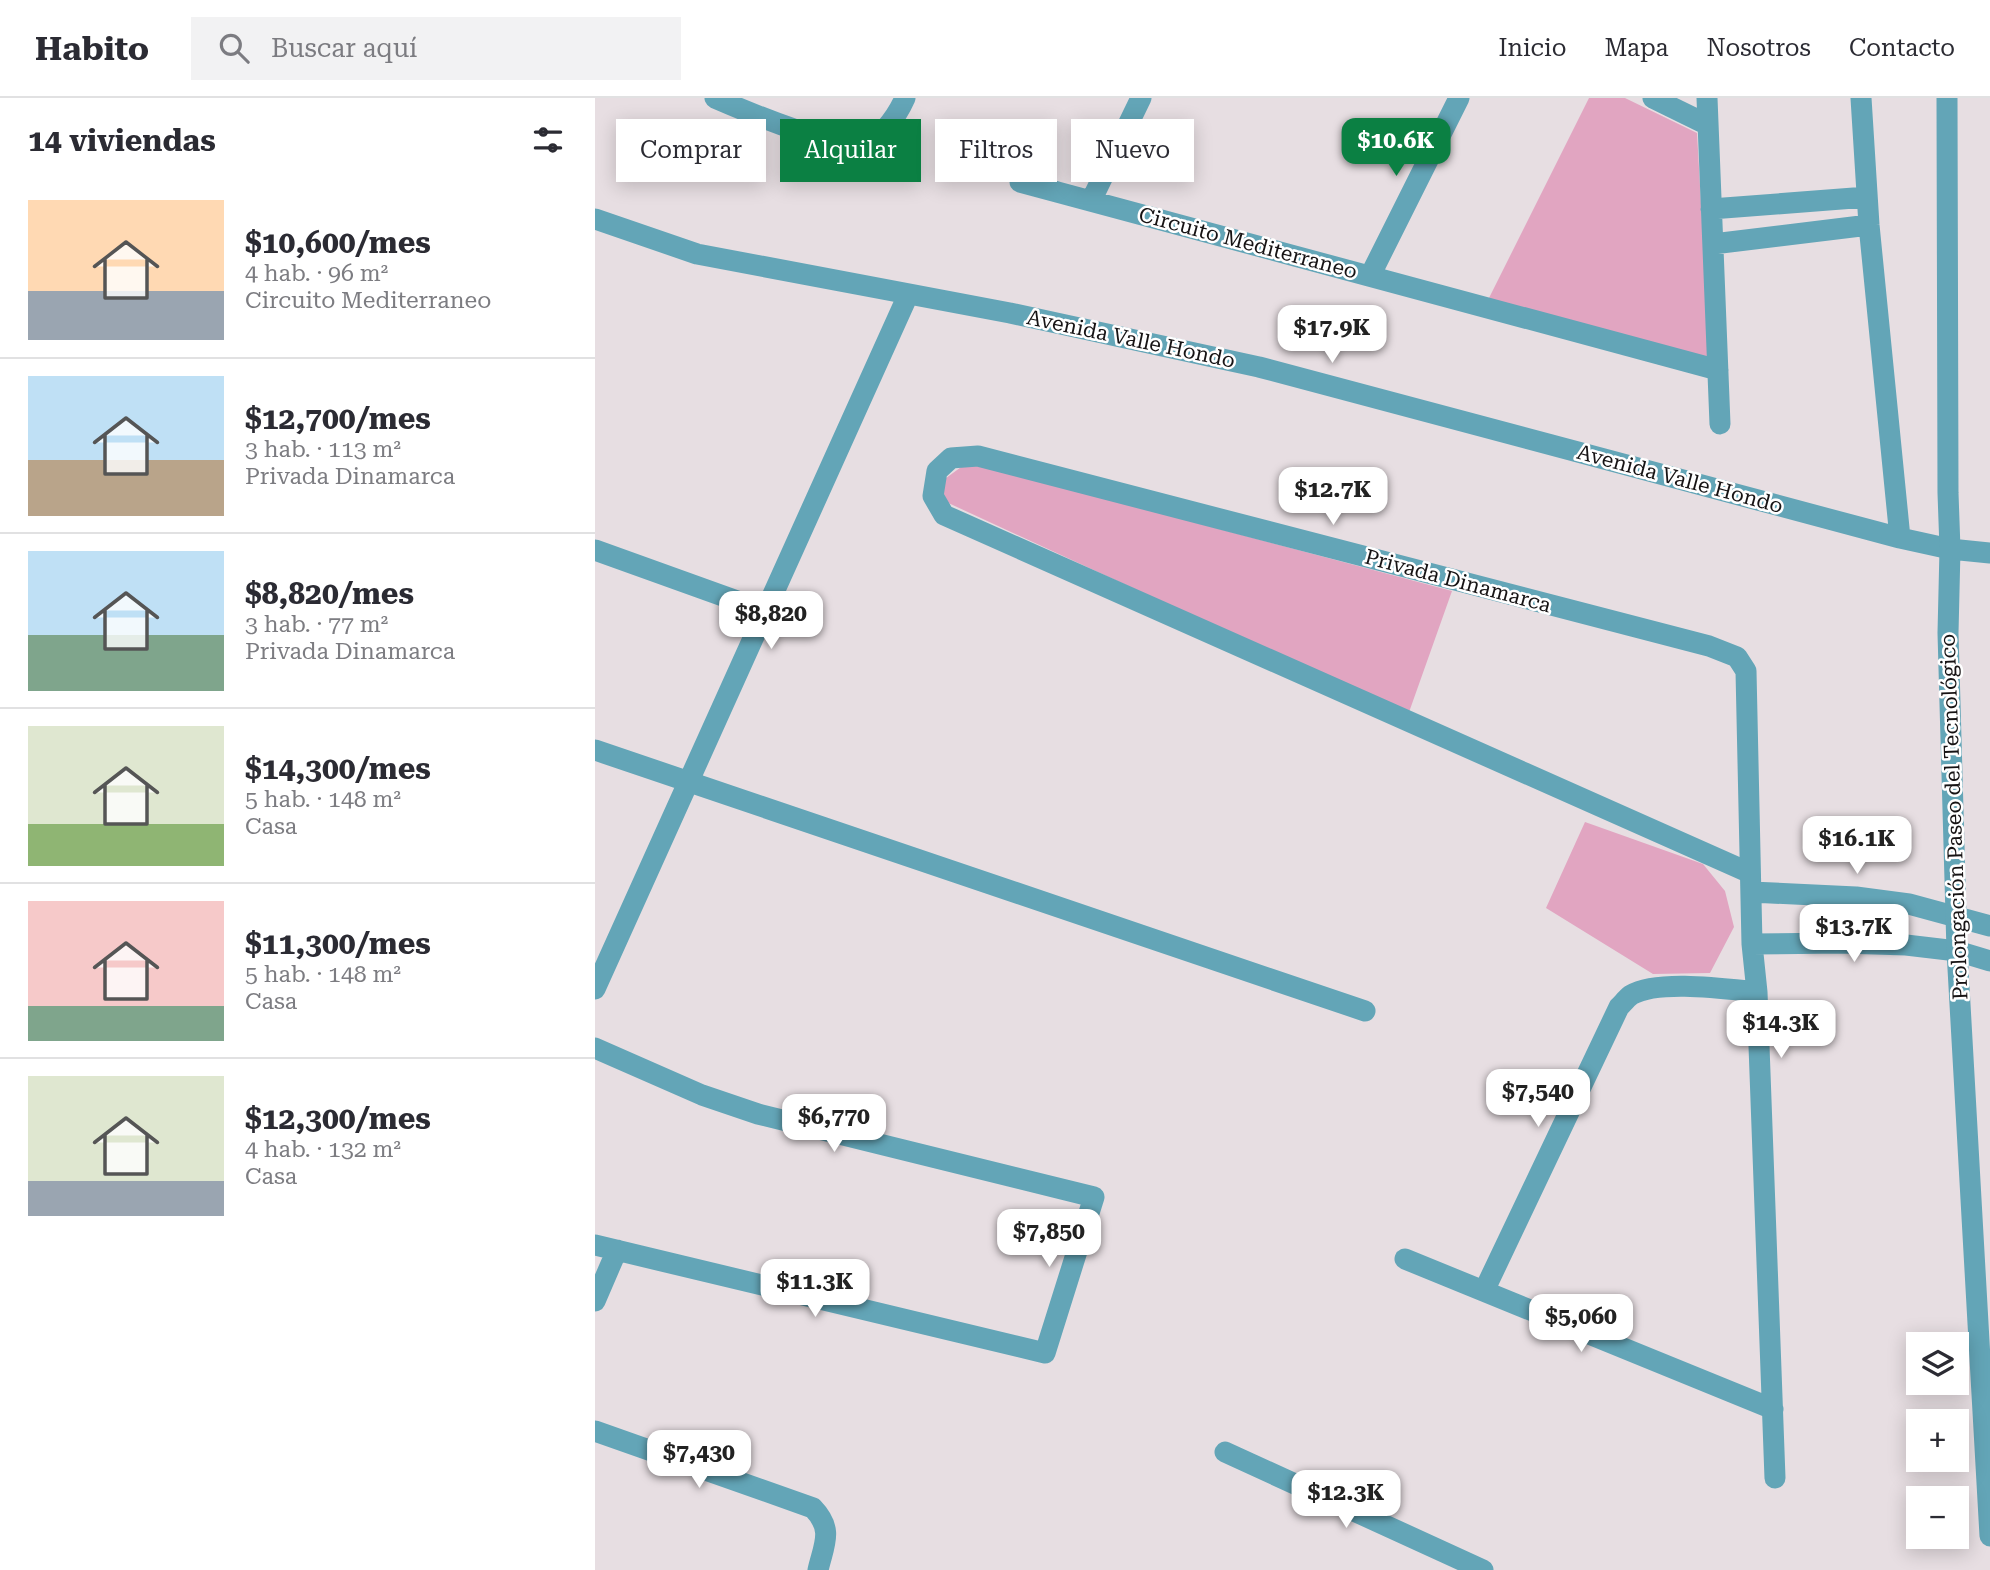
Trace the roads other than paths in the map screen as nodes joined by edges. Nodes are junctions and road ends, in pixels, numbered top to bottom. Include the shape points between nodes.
1 (715, 98) edge
2 (905, 98) edge
3 (1141, 98) edge
4 (1459, 98) edge
5 (1653, 98) edge
6 (1707, 98) edge
7 (1861, 98) edge
8 (1947, 98) edge
9 (1708, 125) junction
10 (1020, 182) dead end
11 (1867, 197) junction
12 (1091, 201) junction
13 (1711, 209) junction
14 (595, 219) edge
15 (1869, 225) junction
16 (1713, 244) junction
17 (1370, 276) junction
18 (908, 295) junction
19 (1718, 370) junction
20 (1720, 424) dead end
21 (1900, 538) junction
22 (1950, 549) junction
23 (595, 550) edge
24 (1990, 553) edge
25 (765, 611) junction
26 (595, 750) edge
27 (689, 782) junction
28 (1751, 883) junction
29 (1956, 915) junction
30 (1990, 926) edge
31 (1752, 944) junction
32 (1957, 951) junction
33 (1990, 961) edge
34 (595, 989) edge
35 (1757, 992) junction
36 (1365, 1011) dead end
37 (595, 1048) edge
38 (595, 1245) edge
39 (617, 1250) junction
40 (1405, 1259) dead end
41 (1484, 1292) junction
42 (595, 1301) edge
43 (1773, 1409) junction
44 (595, 1431) edge
45 (1225, 1452) dead end
46 (1775, 1478) dead end
47 (1990, 1535) edge
48 (818, 1570) edge
49 (1483, 1570) edge

1 - 2 street via 779,126 857,146 883,130
3 - 12 street
4 - 17 street
5 - 9 street
6 - 9 street
7 - 11 street
8 - 22 street, Prolongación Paseo del Tecnológico
9 - 13 street
10 - 12 street, Circuito Mediterraneo
11 - 13 street
11 - 15 street
12 - 17 street, Circuito Mediterraneo
13 - 16 street
14 - 18 street, Avenida Valle Hondo via 697,254
15 - 16 street
15 - 21 street
16 - 19 street
17 - 19 street, Circuito Mediterraneo
18 - 21 street, Avenida Valle Hondo via 1259,367
18 - 25 street
19 - 20 street
21 - 22 street, Avenida Valle Hondo
22 - 24 street, Avenida Valle Hondo
22 - 29 street, Prolongación Paseo del Tecnológico
23 - 25 street
25 - 27 street
26 - 27 street
27 - 34 street
27 - 36 street
28 - 28 street, Privada Dinamarca via 1746,671 1738,657 978,456 951,458 937,471 933,496 944,515
28 - 29 street via 1909,904
28 - 31 street
29 - 30 street
29 - 32 street, Prolongación Paseo del Tecnológico
31 - 32 street via 1906,945
31 - 35 street
32 - 33 street
32 - 47 street, Prolongación Paseo del Tecnológico
35 - 41 street via 1664,987 1631,995 1619,1007
35 - 43 street
37 - 39 street via 758,1114 1094,1197 1045,1353
38 - 39 street
39 - 42 street
40 - 41 street
41 - 43 street
43 - 46 street
44 - 48 street via 813,1508 827,1532
45 - 49 street

